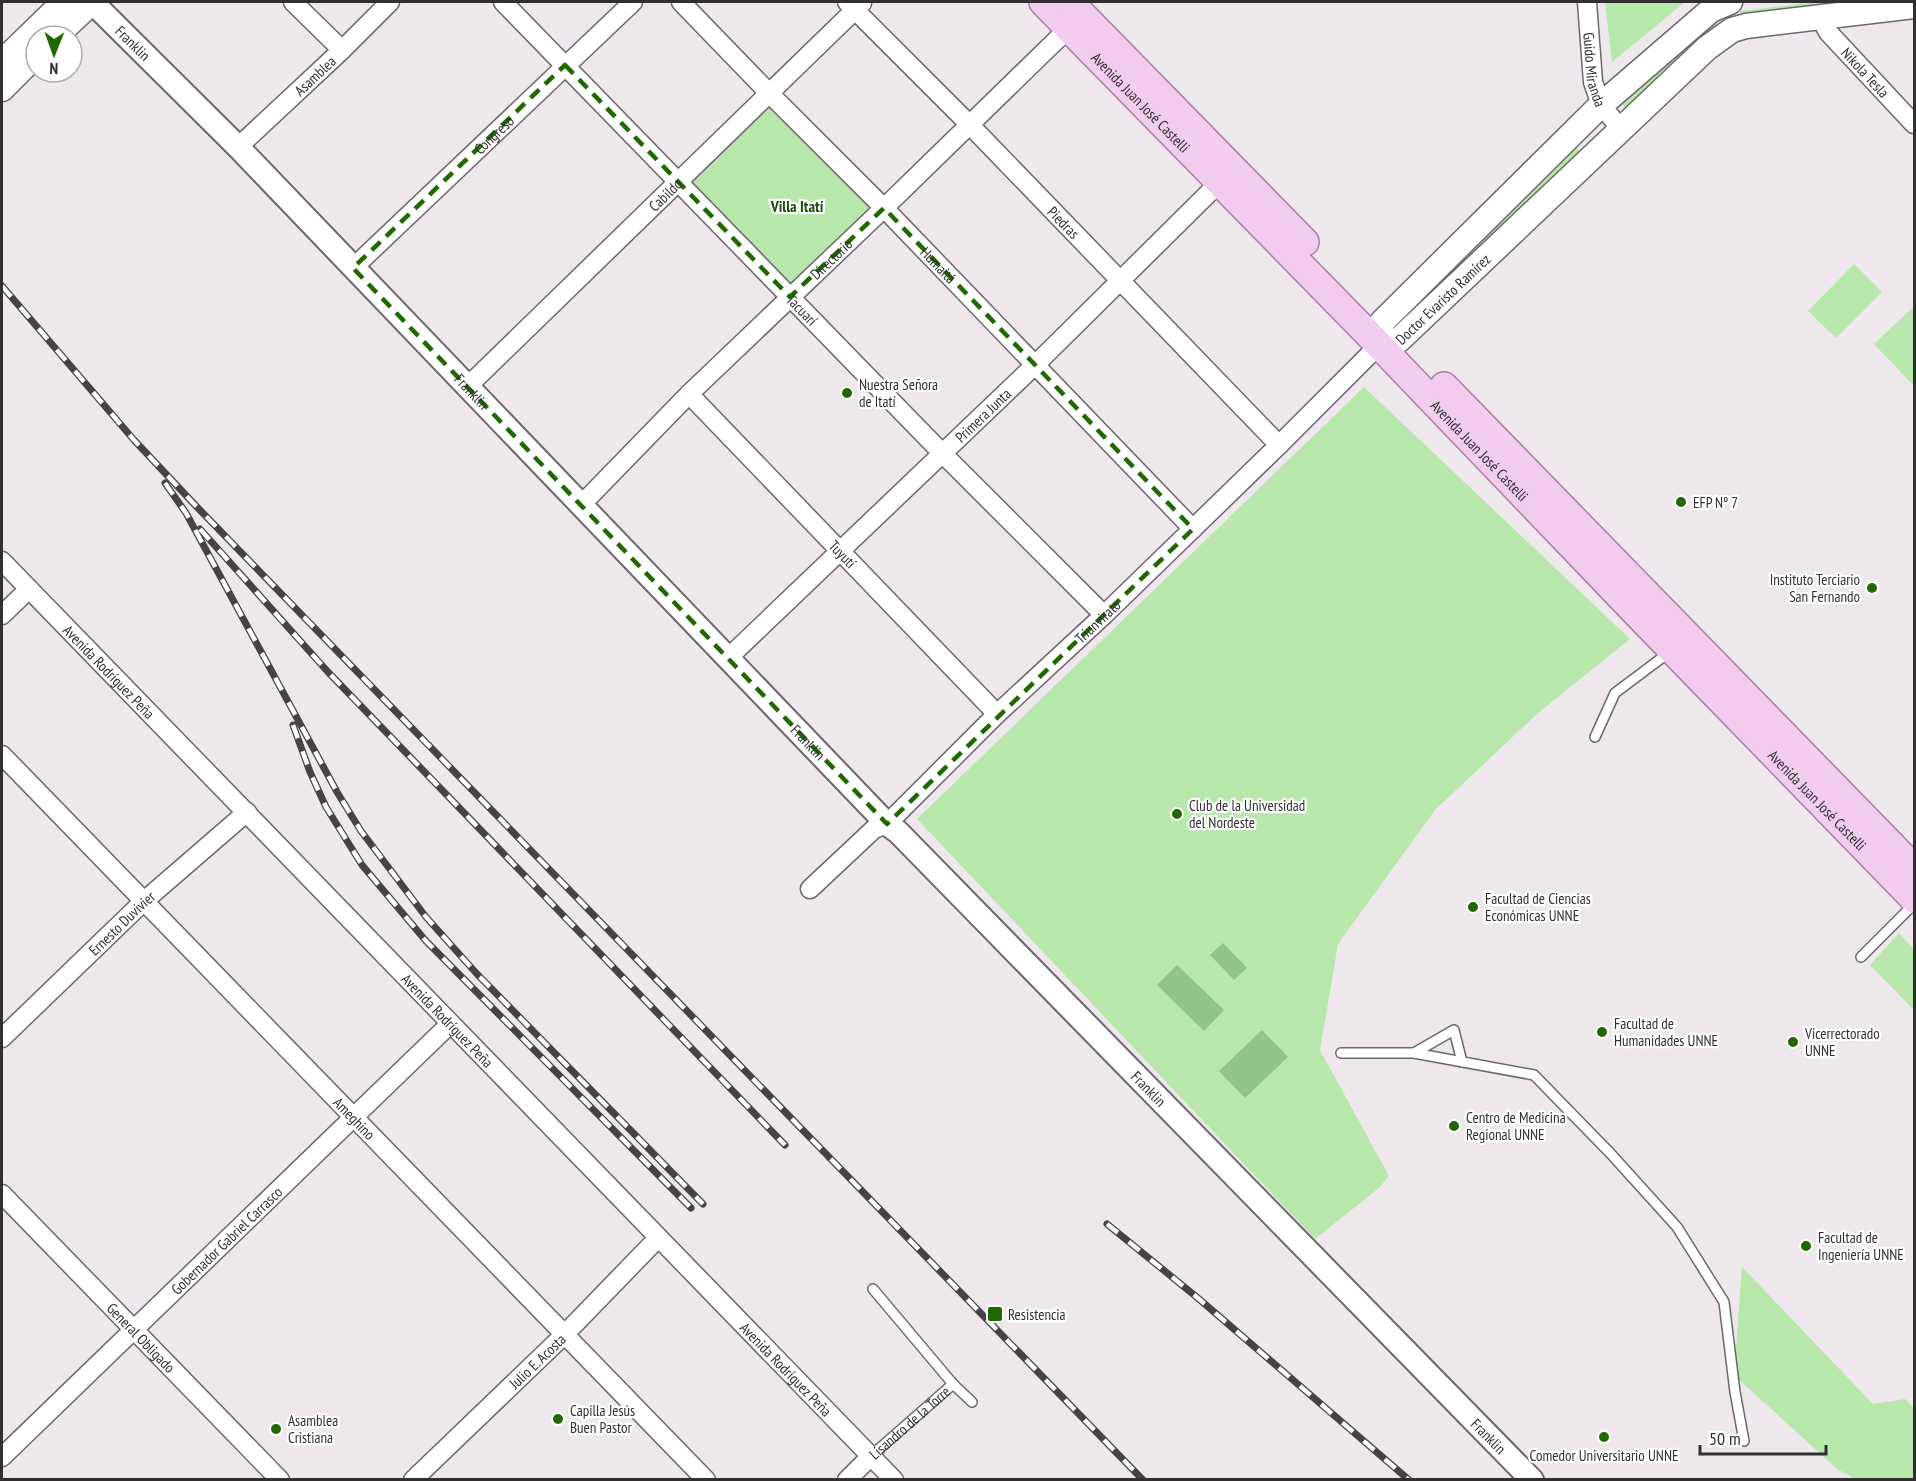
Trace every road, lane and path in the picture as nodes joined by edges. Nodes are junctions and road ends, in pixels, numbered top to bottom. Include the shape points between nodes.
1 (64, 2) edge
2 (92, 2) edge
3 (293, 2) edge
4 (390, 2) edge
5 (503, 2) edge
6 (633, 2) edge
7 (681, 2) edge
8 (1043, 2) edge
9 (1587, 2) edge
10 (1728, 2) edge
11 (855, 4) edge
12 (1914, 6) edge
13 (1858, 7) edge
14 (1074, 15) edge
15 (1820, 17) junction
16 (69, 24) edge
17 (1732, 30) junction
18 (342, 50) junction
19 (2, 62) edge
20 (565, 65) junction
21 (24, 67) edge
22 (2, 88) edge
23 (769, 93) junction
24 (1601, 105) junction
25 (969, 124) junction
26 (1914, 124) edge
27 (1621, 129) junction
28 (238, 147) junction
29 (1227, 175) junction
30 (679, 182) junction
31 (884, 208) junction
32 (353, 268) junction
33 (1120, 280) junction
34 (790, 297) junction
35 (1386, 336) junction
36 (1035, 365) junction
37 (468, 387) junction
38 (689, 394) junction
39 (1279, 445) junction
40 (942, 453) junction
41 (580, 505) junction
42 (1193, 529) junction
43 (840, 551) junction
44 (2, 561) edge
45 (29, 589) junction
46 (2, 615) edge
47 (1104, 615) junction
48 (1672, 650) junction
49 (728, 658) junction
50 (997, 714) junction
51 (1595, 737) dead end
52 (2, 755) edge
53 (247, 812) junction
54 (887, 824) junction
55 (1914, 868) edge
56 (810, 889) dead end
57 (1914, 899) edge
58 (143, 902) junction
59 (1914, 904) edge
60 (1861, 957) dead end
61 (450, 1024) junction
62 (2, 1038) edge
63 (1341, 1053) dead end
64 (1414, 1053) junction
65 (1462, 1062) junction
66 (354, 1118) junction
67 (2, 1194) edge
68 (658, 1238) junction
69 (873, 1289) dead end
70 (133, 1329) junction
71 (564, 1335) junction
72 (953, 1384) junction
73 (972, 1402) dead end
74 (1744, 1441) dead end
75 (871, 1456) junction
76 (2, 1457) edge
77 (280, 1479) edge
78 (413, 1479) edge
79 (706, 1479) edge
80 (847, 1479) edge
81 (894, 1479) edge
82 (1532, 1479) edge

1 - 19 main road
2 - 16 main road
2 - 28 street, Franklin
3 - 18 street
4 - 18 street, Asamblea
5 - 20 street, Tacuarí
6 - 20 street, Congreso
7 - 23 street, Humaitá
8 - 14 main road, Avenida Juan José Castelli
9 - 24 street, Guido Miranda via 1593,82
10 - 17 street
10 - 24 main road, Doctor Evaristo Ramírez via 1711,10
11 - 23 street, Cabildo
11 - 25 street, Piedras
12 - 13 main road, Doctor Evaristo Ramírez
13 - 15 main road, Doctor Evaristo Ramírez
14 - 25 street, Directorio
14 - 29 main road, Avenida Juan José Castelli
15 - 17 main road, Doctor Evaristo Ramírez
15 - 26 street, Nikola Tesla via 1828,32
17 - 27 main road, Doctor Evaristo Ramírez via 1707,48
18 - 28 street, Asamblea
20 - 30 street, Tacuarí
20 - 32 street, Congreso
21 - 22 main road
23 - 30 street, Cabildo
23 - 31 street, Humaitá
24 - 27 street, Guido Miranda
24 - 35 main road, Doctor Evaristo Ramírez
25 - 31 street, Directorio
25 - 33 street, Piedras
27 - 35 main road, Doctor Evaristo Ramírez
28 - 32 street, Franklin
29 - 33 street, Primera Junta
29 - 35 main road, Avenida Juan José Castelli
30 - 34 street, Tacuarí
30 - 37 street, Cabildo
31 - 34 street, Directorio
31 - 36 street, Humaitá
32 - 37 street, Franklin
33 - 36 street, Primera Junta
33 - 39 street, Piedras
34 - 38 street, Directorio
34 - 40 street, Tacuarí
35 - 39 street, Triunvirato
35 - 48 main road, Avenida Juan José Castelli
35 - 55 main road, Avenida Juan José Castelli
36 - 40 street, Primera Junta
36 - 42 street, Humaitá
37 - 41 street, Franklin
38 - 41 street, Directorio
38 - 43 street, Tuyutí
39 - 42 street, Triunvirato
40 - 43 street, Primera Junta
40 - 47 street, Tacuarí
41 - 49 street, Franklin
42 - 47 street, Triunvirato
43 - 49 street, Primera Junta
43 - 50 street, Tuyutí
44 - 45 street, Avenida Rodríguez Peña
45 - 46 street
45 - 53 street, Avenida Rodríguez Peña
47 - 50 street, Triunvirato
48 - 51 lane via 1615,693
48 - 57 main road, Avenida Juan José Castelli
49 - 54 street, Franklin
50 - 54 street, Triunvirato
52 - 58 street, Ameghino
53 - 58 street, Ernesto Duvivier
53 - 61 street, Avenida Rodríguez Peña
54 - 56 street, Triunvirato via 874,829
54 - 82 street, Franklin
58 - 62 street, Ernesto Duvivier
58 - 66 street, Ameghino
59 - 60 lane
61 - 66 street, Gobernador Gabriel Carrasco
61 - 68 street, Avenida Rodríguez Peña
63 - 64 lane
64 - 65 lane
64 - 65 lane via 1454,1030
65 - 74 lane via 1534,1075 1677,1227 1724,1302
66 - 70 street, Gobernador Gabriel Carrasco
66 - 71 street, Ameghino
67 - 70 street, General Obligado
68 - 71 street, Julio E. Acosta
68 - 75 street, Avenida Rodríguez Peña
69 - 72 lane
70 - 76 street, Gobernador Gabriel Carrasco
70 - 77 street, General Obligado
71 - 78 street, Julio E. Acosta
71 - 79 street, Ameghino
72 - 73 lane, Lisandro de la Torre
72 - 75 lane, Lisandro de la Torre
75 - 80 street, Lisandro de la Torre
75 - 81 street, Avenida Rodríguez Peña

